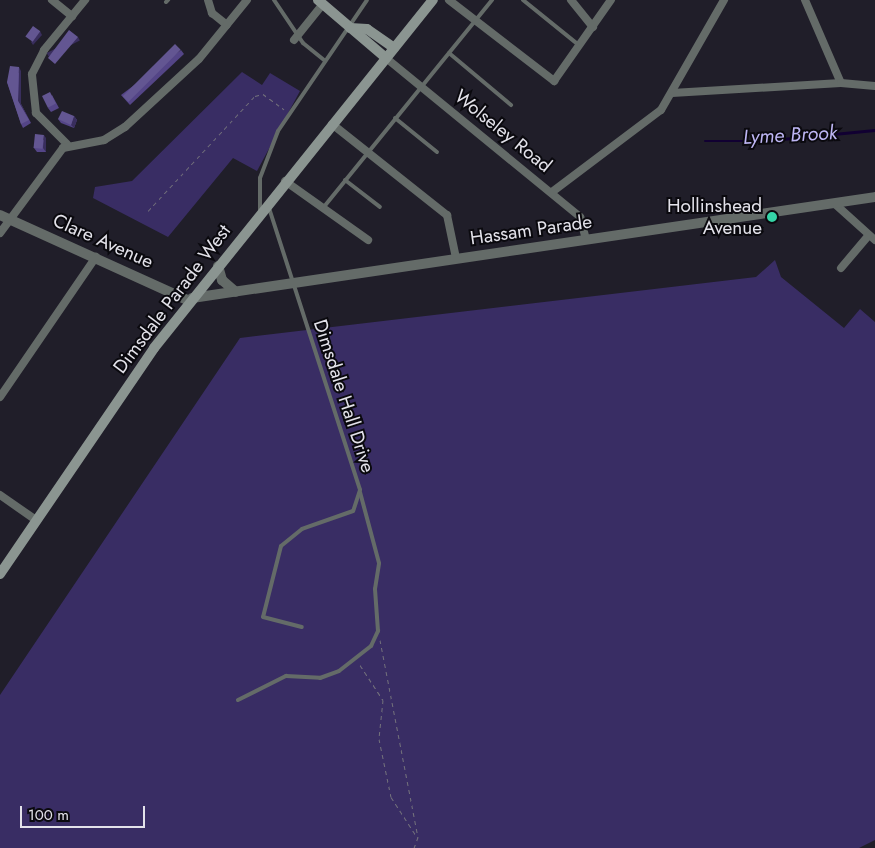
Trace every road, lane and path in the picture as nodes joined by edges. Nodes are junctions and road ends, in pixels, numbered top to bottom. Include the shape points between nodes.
1 (52, 0) edge
2 (86, 0) edge
3 (208, 0) edge
4 (247, 0) edge
5 (274, 0) edge
6 (367, 0) edge
7 (432, 0) edge
8 (449, 0) edge
9 (492, 0) edge
10 (523, 0) edge
11 (571, 0) edge
12 (611, 0) edge
13 (724, 0) edge
14 (806, 0) edge
15 (320, 3) edge
16 (72, 16) junction
17 (475, 21) junction
18 (226, 25) junction
19 (593, 27) junction
20 (350, 28) junction
21 (296, 38) junction
22 (580, 46) junction
23 (394, 48) junction
24 (449, 53) junction
25 (386, 58) junction
26 (324, 60) junction
27 (841, 83) junction
28 (875, 86) edge
29 (422, 87) junction
30 (672, 93) junction
31 (511, 105) dead end
32 (290, 114) junction
33 (395, 118) junction
34 (332, 124) junction
35 (67, 144) junction
36 (437, 152) dead end
37 (367, 153) junction
38 (345, 180) junction
39 (285, 182) junction
40 (552, 192) junction
41 (875, 197) edge
42 (267, 204) junction
43 (835, 204) junction
44 (380, 207) dead end
45 (322, 208) junction
46 (148, 211) dead end
47 (260, 213) junction
48 (5, 218) edge
49 (0, 232) edge
50 (872, 237) edge
51 (586, 239) junction
52 (368, 240) dead end
53 (96, 257) junction
54 (456, 258) junction
55 (218, 266) junction
56 (842, 268) dead end
57 (294, 285) junction
58 (236, 292) junction
59 (191, 300) junction
60 (0, 397) edge
61 (360, 490) junction
62 (0, 495) edge
63 (36, 520) junction
64 (0, 574) edge
65 (302, 626) dead end
66 (378, 631) junction
67 (360, 665) dead end
68 (238, 700) dead end
69 (418, 837) junction
70 (414, 848) edge

1 - 16 street
2 - 16 street
3 - 18 street via 212,13
4 - 18 street
5 - 21 lane
6 - 20 lane
7 - 23 main road, Dimsdale Parade West
8 - 17 street
9 - 17 lane
10 - 22 lane
11 - 19 street
12 - 19 street
13 - 30 street
14 - 27 street
15 - 20 main road
15 - 21 street
16 - 35 street via 35,63 30,86 36,113
17 - 22 street via 554,81
17 - 24 lane
18 - 35 street via 199,59 114,135
19 - 22 street
20 - 23 main road via 367,29
20 - 25 main road
20 - 26 lane
21 - 26 lane
23 - 25 main road, Dimsdale Parade West
24 - 29 lane
24 - 31 lane
25 - 29 street, Wolseley Road
25 - 34 main road, Dimsdale Parade West
26 - 32 lane
27 - 28 street
27 - 30 street
29 - 33 lane
29 - 40 street, Wolseley Road
30 - 40 street via 661,110
32 - 46 path via 270,97 255,96
32 - 47 lane via 278,131 260,178
33 - 36 lane
33 - 37 lane
34 - 37 street
34 - 39 main road, Dimsdale Parade West
35 - 48 street
37 - 38 lane
37 - 54 street via 447,215
38 - 44 lane
38 - 45 lane
39 - 42 main road, Dimsdale Parade West
39 - 45 street
40 - 51 street, Wolseley Road via 580,217
41 - 43 street, Hassam Parade
42 - 47 main road, Dimsdale Parade West
42 - 57 lane, Dimsdale Hall Drive
43 - 50 street
43 - 51 street, Hassam Parade
45 - 52 street
47 - 55 main road, Dimsdale Parade West
48 - 49 street
48 - 53 street, Clare Avenue
50 - 56 street
51 - 54 street, Hassam Parade
53 - 59 street, Clare Avenue
53 - 60 street
54 - 57 street, Hassam Parade
55 - 58 street via 222,280
55 - 59 main road, Dimsdale Parade West
57 - 58 street, Hassam Parade
57 - 61 lane, Dimsdale Hall Drive
58 - 59 street, Hassam Parade
59 - 63 main road, Dimsdale Parade West
61 - 65 lane, Dimsdale Hall Drive via 353,511 288,537 278,559 263,617
61 - 66 lane via 379,563 374,589
62 - 63 street
63 - 64 main road, Dimsdale Parade West
66 - 68 lane via 358,660 339,671 320,678 286,676
66 - 69 path
67 - 69 path via 384,700 379,739 391,797
69 - 70 path

